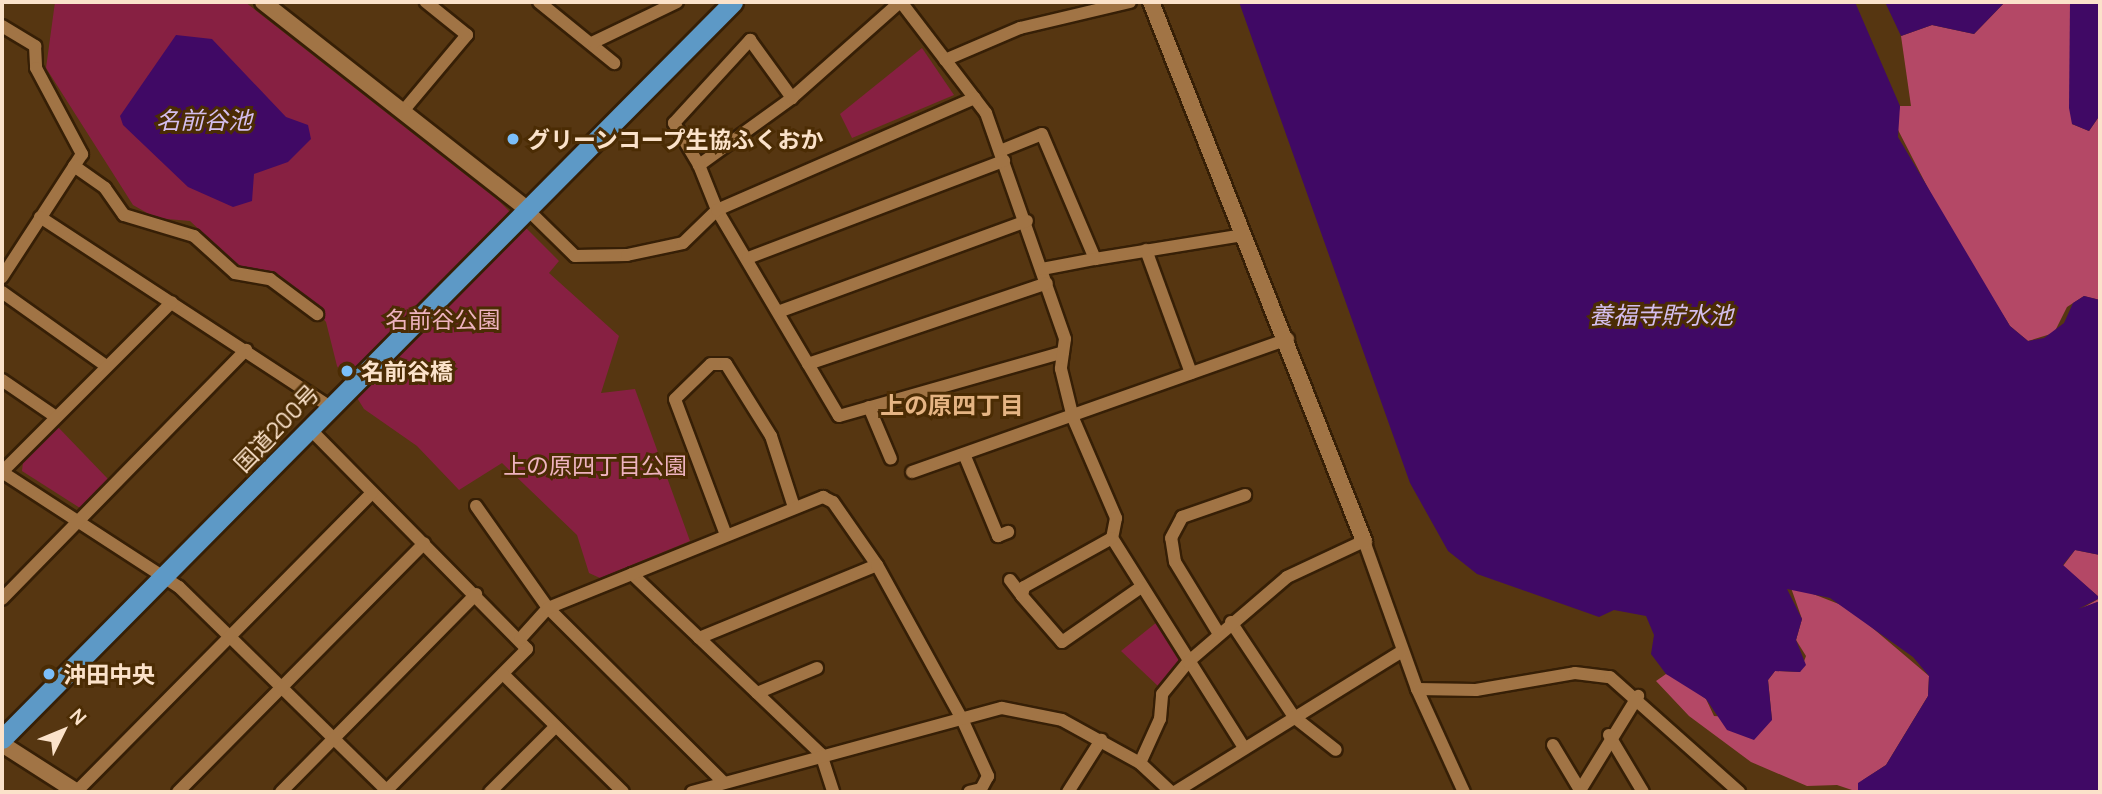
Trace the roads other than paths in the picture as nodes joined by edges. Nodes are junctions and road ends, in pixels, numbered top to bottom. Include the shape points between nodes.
1 (263, 2) edge
2 (426, 2) edge
3 (540, 2) edge
4 (677, 2) edge
5 (733, 2) edge
6 (901, 2) edge
7 (1130, 2) edge
8 (1151, 2) edge
9 (2, 26) edge
10 (594, 42) junction
11 (945, 60) junction
12 (614, 63) dead end
13 (792, 98) junction
14 (975, 98) junction
15 (404, 110) junction
16 (1002, 156) junction
17 (699, 165) junction
18 (74, 166) junction
19 (717, 210) junction
20 (521, 215) junction
21 (40, 217) junction
22 (1027, 221) junction
23 (1244, 235) junction
24 (1146, 250) junction
25 (748, 258) junction
26 (1095, 259) junction
27 (1042, 269) junction
28 (2, 277) edge
29 (1046, 283) junction
30 (2, 292) edge
31 (172, 302) junction
32 (778, 312) junction
33 (317, 314) dead end
34 (1288, 339) junction
35 (246, 351) junction
36 (1063, 352) junction
37 (808, 364) junction
38 (106, 366) junction
39 (1191, 373) junction
40 (2, 380) edge
41 (335, 401) junction
42 (869, 407) junction
43 (56, 416) junction
44 (1073, 418) junction
45 (310, 429) junction
46 (964, 454) junction
47 (891, 459) dead end
48 (2, 472) edge
49 (912, 472) dead end
50 (372, 493) junction
51 (1245, 495) dead end
52 (476, 506) dead end
53 (794, 507) junction
54 (79, 520) junction
55 (726, 535) junction
56 (999, 536) dead end
57 (1112, 538) junction
58 (1364, 541) junction
59 (424, 543) junction
60 (877, 565) junction
61 (632, 574) junction
62 (163, 578) junction
63 (1010, 580) dead end
64 (1141, 587) junction
65 (476, 594) junction
66 (1021, 596) junction
67 (2, 598) edge
68 (548, 608) junction
69 (1231, 622) junction
70 (1219, 634) junction
71 (230, 636) junction
72 (699, 638) junction
73 (520, 639) junction
74 (1402, 651) junction
75 (1188, 662) junction
76 (817, 668) dead end
77 (503, 674) junction
78 (282, 688) junction
79 (1417, 689) junction
80 (757, 693) junction
81 (1638, 696) junction
82 (1294, 717) junction
83 (962, 719) junction
84 (555, 727) junction
85 (1609, 734) junction
86 (2, 739) edge
87 (333, 739) junction
88 (1101, 740) junction
89 (2, 744) edge
90 (1553, 745) dead end
91 (1244, 748) junction
92 (1336, 750) dead end
93 (821, 754) junction
94 (1140, 763) junction
95 (724, 783) junction
96 (1580, 791) edge
97 (76, 792) edge
98 (178, 792) edge
99 (281, 792) edge
100 (386, 792) edge
101 (490, 792) edge
102 (623, 792) edge
103 (691, 792) edge
104 (834, 792) edge
105 (969, 792) edge
106 (1068, 792) edge
107 (1173, 792) edge
108 (1464, 792) edge
109 (1643, 792) edge
110 (1739, 792) edge

1 - 15 street
2 - 15 street via 467,35
3 - 10 street via 568,32
4 - 10 street
5 - 20 highway, 国道200号
6 - 11 street
6 - 13 street
7 - 11 street via 1020,28
8 - 23 street
9 - 18 street via 35,46 36,68 82,154
10 - 12 street
11 - 14 street
13 - 17 street
13 - 17 street via 750,40 674,123
14 - 16 street
14 - 19 street
15 - 20 street
16 - 22 street
16 - 25 street
16 - 26 street via 1042,134
17 - 19 street
18 - 21 street
18 - 33 street via 105,188 124,215 194,236 235,273 270,279
19 - 20 street via 683,243 627,255 575,256
19 - 25 street
20 - 41 highway, 国道200号
21 - 28 street
21 - 31 street
22 - 27 street
22 - 32 street
23 - 24 street
23 - 34 street
24 - 26 street
24 - 39 street
25 - 32 street
26 - 27 street
27 - 29 street
29 - 36 street via 1065,339
29 - 37 street
30 - 38 street
31 - 35 street
31 - 38 street
32 - 37 street
34 - 39 street
34 - 58 street
35 - 41 street
35 - 54 street
36 - 42 street
36 - 44 street
37 - 42 street via 839,415
38 - 43 street
39 - 44 street
40 - 43 street
41 - 45 highway, 国道200号
42 - 47 street
43 - 48 street
44 - 46 street
44 - 57 street via 1116,518
45 - 50 street
45 - 62 highway, 国道200号
46 - 49 street
46 - 56 street
48 - 54 street
50 - 59 street
50 - 71 street
51 - 70 street via 1182,517 1171,538 1175,562
52 - 68 street
53 - 55 street
53 - 55 street via 771,436 726,364 711,364 675,399
53 - 60 street via 823,497 833,502
54 - 62 street
54 - 67 street
55 - 61 street
57 - 64 street
57 - 66 street via 1024,587
58 - 69 street via 1287,577
58 - 74 street
59 - 65 street
59 - 78 street
60 - 72 street
60 - 83 street
61 - 68 street
61 - 72 street
62 - 71 street
62 - 86 highway, 国道200号
63 - 66 street
64 - 66 street via 1062,642
64 - 75 street
65 - 73 street
65 - 87 street
68 - 73 street
68 - 95 street
69 - 70 street
69 - 82 street
70 - 75 street
71 - 78 street
71 - 97 street
72 - 80 street
73 - 77 street via 527,649
74 - 79 street
74 - 82 street
75 - 91 street
75 - 94 street via 1162,694 1160,719
76 - 80 street
77 - 84 street
77 - 100 street
78 - 87 street
78 - 98 street
79 - 81 street via 1476,690 1575,673 1610,677
79 - 108 street
80 - 93 street
81 - 85 street
81 - 110 street
82 - 91 street
82 - 92 street
83 - 88 street via 1002,708 1031,710
83 - 93 street
83 - 105 street via 988,776 981,789
84 - 101 street
84 - 102 street
85 - 96 street
85 - 109 street
87 - 99 street
87 - 100 street
88 - 94 street
88 - 106 street
89 - 97 street
90 - 96 street
91 - 107 street
93 - 95 street
93 - 104 street
94 - 107 street
95 - 103 street

